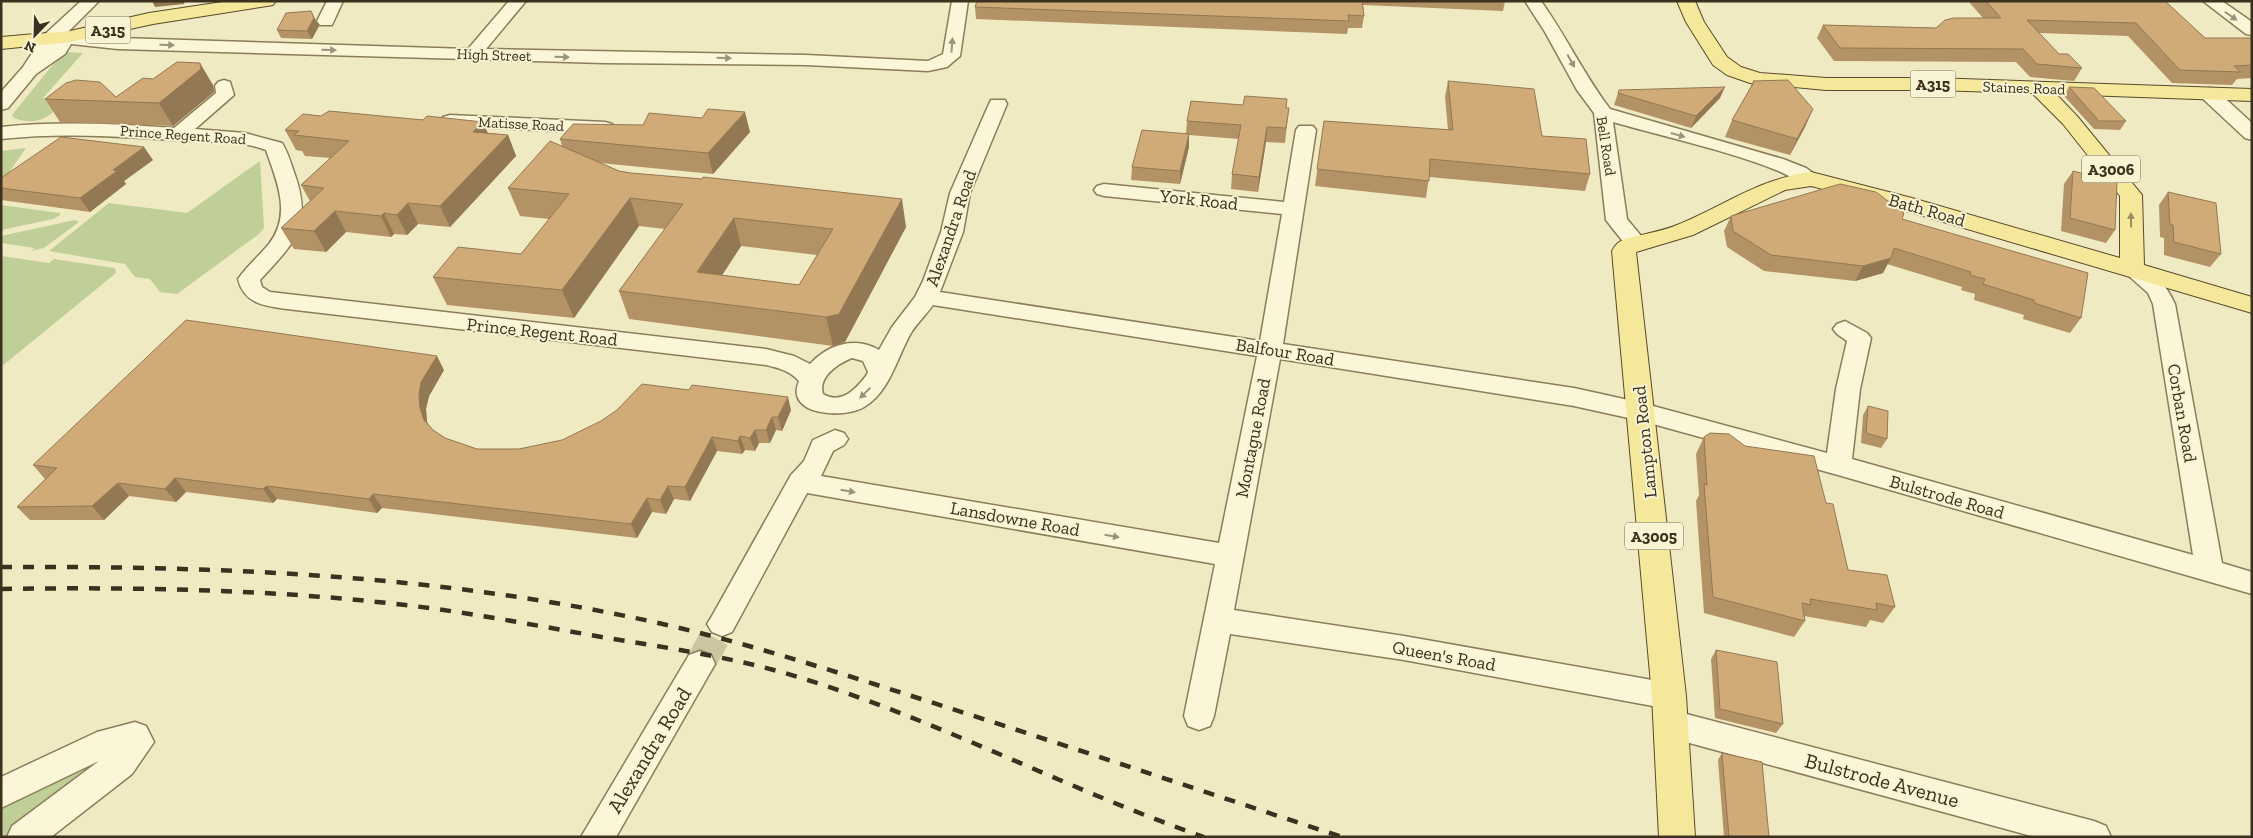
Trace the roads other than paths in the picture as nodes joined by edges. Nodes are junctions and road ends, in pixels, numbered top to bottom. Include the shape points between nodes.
1 (91, 1) edge
2 (267, 1) edge
3 (335, 1) edge
4 (518, 1) edge
5 (960, 1) edge
6 (1532, 1) edge
7 (1686, 1) edge
8 (2211, 1) edge
9 (326, 21) dead end
10 (2252, 30) edge
11 (1, 33) edge
12 (59, 35) junction
13 (1, 43) edge
14 (473, 54) junction
15 (224, 86) dead end
16 (2039, 89) junction
17 (2209, 94) junction
18 (2252, 95) edge
19 (1, 104) edge
20 (998, 104) dead end
21 (1603, 113) junction
22 (429, 121) edge
23 (625, 129) edge
24 (1306, 130) dead end
25 (3, 131) edge
26 (280, 133) dead end
27 (178, 134) junction
28 (2252, 134) edge
29 (254, 140) junction
30 (1811, 179) junction
31 (1104, 190) dead end
32 (1293, 209) junction
33 (1636, 243) junction
34 (2132, 269) junction
35 (919, 305) junction
36 (2252, 305) edge
37 (1846, 329) dead end
38 (848, 350) junction
39 (1270, 350) junction
40 (766, 358) junction
41 (879, 371) junction
42 (811, 380) junction
43 (1642, 412) junction
44 (836, 439) dead end
45 (1838, 466) junction
46 (808, 472) junction
47 (1230, 556) junction
48 (2209, 570) junction
49 (2252, 583) edge
50 (1218, 620) junction
51 (722, 624) tunnel mouth
52 (700, 664) tunnel mouth
53 (1670, 710) junction
54 (1199, 716) dead end
55 (1, 793) edge
56 (24, 837) edge
57 (598, 837) edge
58 (1677, 837) edge
59 (2094, 837) edge

1 - 12 street
2 - 12 main road, A315
3 - 9 street
4 - 14 street
14 -> 5 street, High Street via 806,60 928,66 951,56
6 -> 21 street, Bell Road
7 - 16 main road, Staines Road / A315 via 1705,67 1716,76 1736,84 1765,88 1826,84 1933,84
8 -> 10 street
11 - 12 main road
12 - 13 main road, High Street / A315 via 32,43
12 -> 14 street, High Street via 88,42 118,44
12 - 19 street via 59,50 30,70
15 - 27 street via 226,95
16 - 17 main road, Staines Road / A315
34 -> 16 main road, A3006 via 2131,195 2070,120
17 - 18 main road, Staines Road / A315
17 - 28 street
20 - 35 street, Alexandra Road via 962,188 952,230
21 -> 30 street, Bath Road via 1776,164
21 - 33 street, Bell Road via 1617,220
22 - 23 street, Matisse Road
24 - 32 street, Montague Road
25 - 27 street, Prince Regent Road via 62,127
26 - 29 street
27 - 29 street, Prince Regent Road
29 - 40 street, Prince Regent Road via 275,147 293,210 292,219 278,246 249,279 251,289 259,297
30 - 33 main road via 1775,185 1684,230
30 - 34 main road, Bath Road
31 - 32 street, York Road
32 - 39 street, Montague Road
33 - 43 main road, Lampton Road / A3005 via 1624,251
34 - 36 main road, Bath Road
34 - 48 street, Corban Road via 2157,289 2164,304
35 - 38 street, Prince Regent Road via 875,339
35 - 39 street, Balfour Road
35 - 41 street, Alexandra Road
37 - 45 street via 1859,338 1848,389
38 - 40 street, Prince Regent Road
38 - 41 street via 872,354
38 - 42 street via 831,358
39 - 43 street, Balfour Road via 1574,397
39 - 47 street, Montague Road
40 - 42 street, Prince Regent Road via 792,364
41 -> 42 street via 866,393 843,406 833,407 817,402 809,390
43 - 45 street, Bulstrode Road
43 - 53 main road, Lampton Road / A3005
44 - 46 street via 818,452
45 - 48 street, Bulstrode Road
46 -> 47 street, Lansdowne Road
46 - 51 street
47 - 50 street, Montague Road
48 - 49 street, Bulstrode Road
50 - 53 street, Queen's Road via 1404,648
50 - 54 street, Montague Road
52 - 57 street, Alexandra Road
53 - 58 main road, Lampton Road / A3005
53 - 59 street, Bulstrode Avenue
55 - 56 street via 108,742 134,736 138,742 121,764

